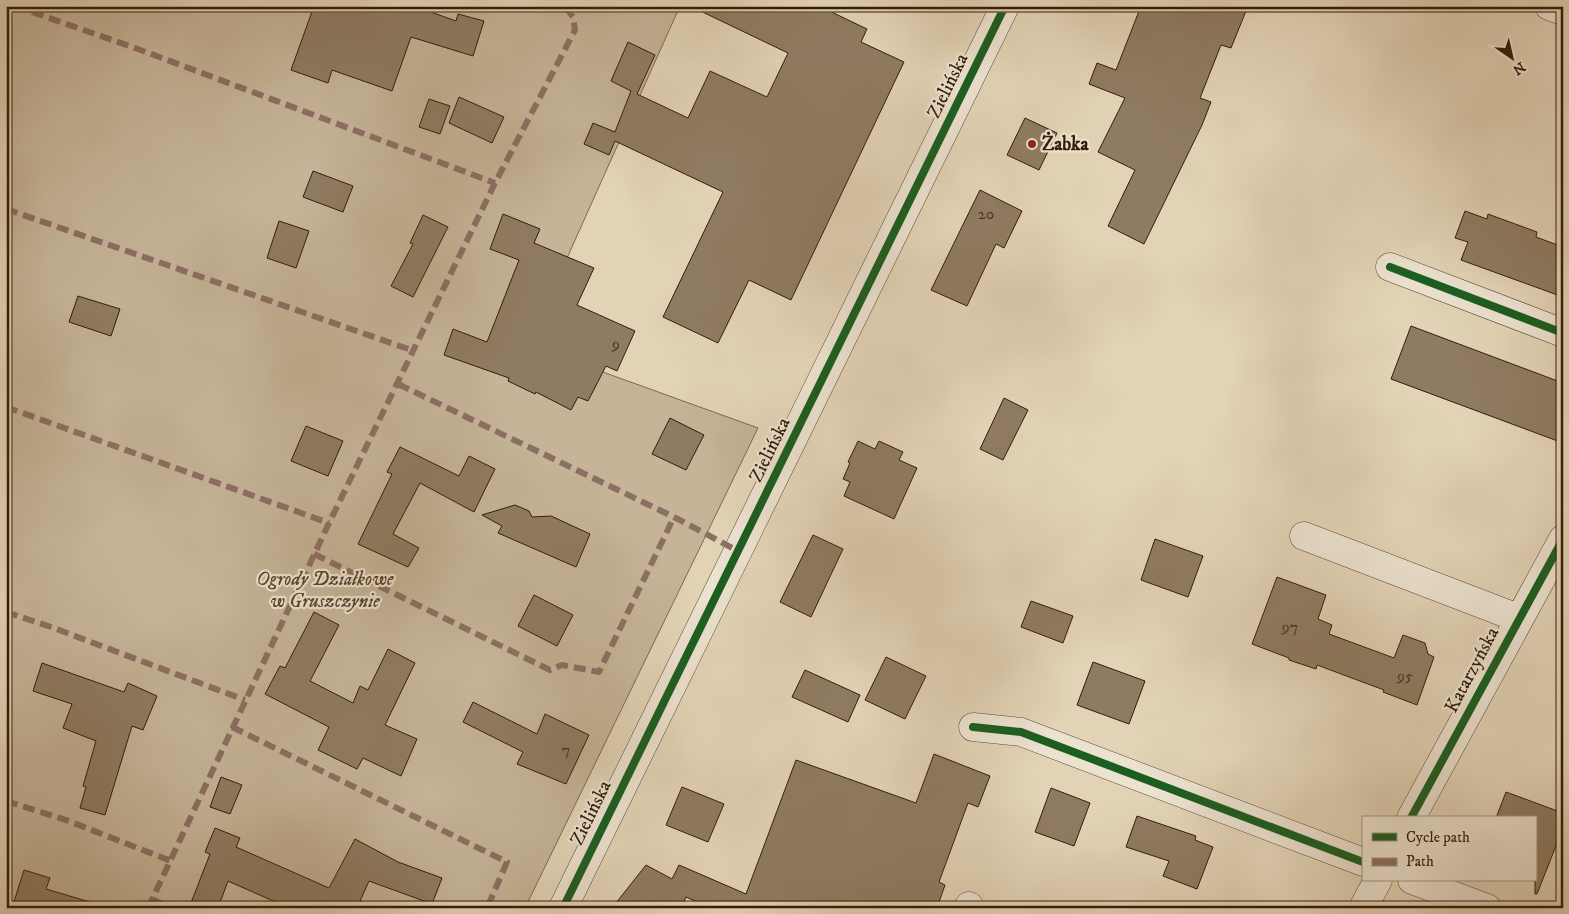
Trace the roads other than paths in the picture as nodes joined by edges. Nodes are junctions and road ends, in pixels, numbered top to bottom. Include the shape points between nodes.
1 (1005, 6) edge
2 (1548, 6) edge
3 (1563, 11) edge
4 (1390, 267) dead end
5 (1563, 333) edge
6 (1304, 536) dead end
7 (1563, 539) edge
8 (1554, 572) edge
9 (1518, 618) junction
10 (973, 727) dead end
11 (1412, 816) edge
12 (1362, 862) edge
13 (1377, 882) edge
14 (1417, 882) edge
15 (563, 908) edge
16 (1363, 908) edge
17 (1487, 908) edge

1 - 15 street, Zielińska
2 - 3 street
4 - 5 street
6 - 9 street, Katarzyńska
7 - 8 street, Katarzyńska
8 - 9 street, Katarzyńska
9 - 11 street, Katarzyńska
10 - 12 street via 1021,732
13 - 16 street
14 - 17 street

